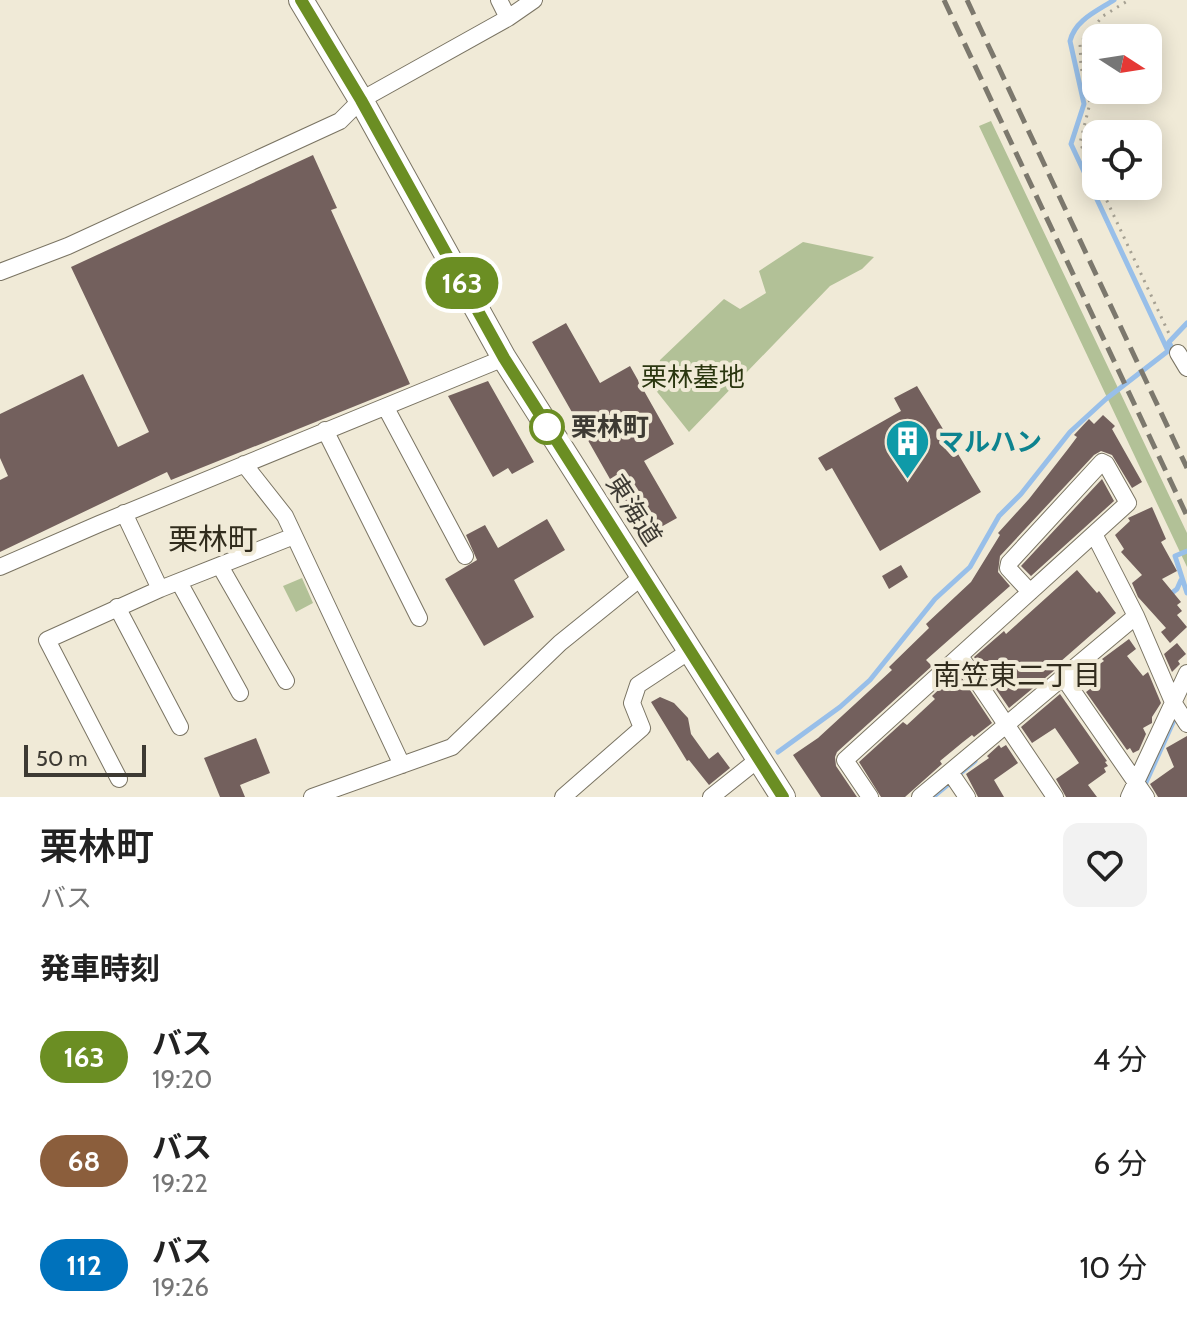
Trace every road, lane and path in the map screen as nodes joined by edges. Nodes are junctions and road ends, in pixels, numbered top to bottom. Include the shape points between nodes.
1 (301, 0) edge
2 (499, 0) edge
3 (534, 0) edge
4 (1129, 0) edge
5 (508, 18) junction
6 (361, 100) junction
7 (1086, 120) edge
8 (1107, 200) edge
9 (0, 272) edge
10 (1178, 353) joint
11 (504, 358) junction
12 (1187, 368) edge
13 (386, 408) junction
14 (325, 430) junction
15 (244, 464) junction
16 (124, 513) junction
17 (1094, 534) junction
18 (294, 536) junction
19 (465, 556) dead end
20 (220, 566) junction
21 (0, 567) edge
22 (643, 576) junction
23 (179, 582) junction
24 (160, 589) junction
25 (1030, 592) junction
26 (117, 607) junction
27 (1136, 616) junction
28 (419, 618) dead end
29 (691, 650) junction
30 (960, 656) junction
31 (1187, 673) edge
32 (1063, 677) junction
33 (286, 681) dead end
34 (240, 693) dead end
35 (1173, 702) junction
36 (1007, 724) junction
37 (1187, 724) edge
38 (180, 727) dead end
39 (760, 758) junction
40 (402, 765) junction
41 (950, 772) junction
42 (119, 779) dead end
43 (1133, 790) edge
44 (312, 797) edge
45 (563, 797) edge
46 (711, 797) edge
47 (783, 797) edge
48 (870, 797) edge
49 (920, 797) edge
50 (967, 797) edge
51 (1055, 797) edge
52 (1146, 797) edge

1 - 6 highway, 東海道
2 - 5 street
3 - 5 street
4 - 7 path via 1103,16 1080,43 1090,103
5 - 6 street
6 - 9 street via 340,121
6 - 11 highway, 東海道
8 - 10 path
10 - 12 street
11 - 13 street
11 - 22 highway, 東海道
13 - 14 street
13 - 19 street
14 - 15 street
14 - 28 street
15 - 16 street
15 - 18 street via 285,516
16 - 21 street
16 - 24 street
17 - 25 street
17 - 25 street via 1128,503 1102,462 1009,563
17 - 27 street
18 - 20 street
18 - 40 street
20 - 23 street
20 - 33 street
22 - 29 highway, 東海道
22 - 40 street via 560,643 452,747
23 - 24 street
23 - 34 street
24 - 26 street
25 - 30 street
26 - 38 street
26 - 42 street via 47,640
27 - 32 street
27 - 35 street
29 - 39 highway, 東海道
29 - 45 street via 638,685 632,703 642,728
30 - 36 street
30 - 48 street via 845,760
31 - 35 street
32 - 36 street
32 - 43 street
35 - 37 street
35 - 43 street
36 - 41 street
36 - 51 street
39 - 46 street
39 - 47 highway, 東海道
40 - 44 street
41 - 49 street
41 - 50 street
43 - 52 street

